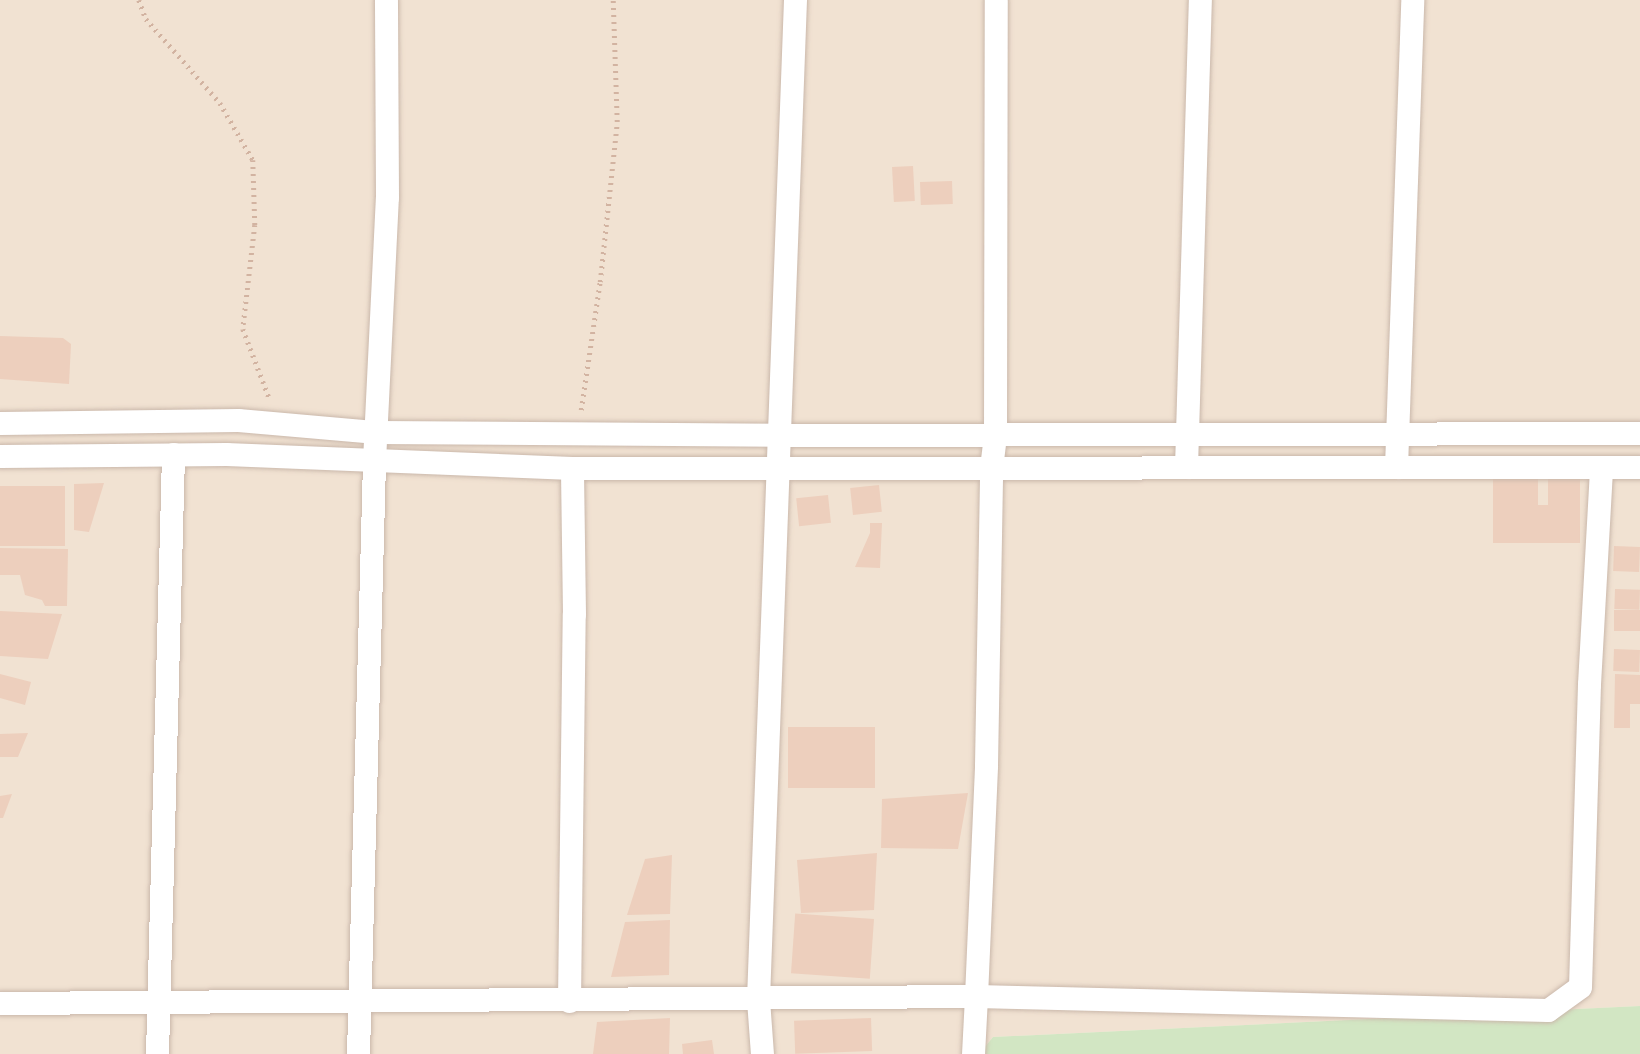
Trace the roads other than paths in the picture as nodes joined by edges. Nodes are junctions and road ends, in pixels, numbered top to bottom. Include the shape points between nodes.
1 (386, 0) edge
2 (796, 0) edge
3 (996, 0) edge
4 (1200, 0) edge
5 (1412, 0) edge
6 (0, 423) edge
7 (376, 432) junction
8 (1640, 433) edge
9 (1396, 434) junction
10 (777, 435) junction
11 (995, 435) junction
12 (1186, 435) junction
13 (173, 454) junction
14 (0, 456) edge
15 (374, 461) junction
16 (991, 467) junction
17 (1186, 467) junction
18 (1396, 467) junction
19 (1601, 467) junction
20 (1640, 467) edge
21 (572, 468) junction
22 (776, 468) junction
23 (976, 996) junction
24 (758, 999) junction
25 (159, 1000) junction
26 (569, 1001) junction
27 (0, 1003) edge
28 (358, 1003) junction
29 (158, 1054) edge
30 (358, 1054) edge
31 (762, 1054) edge
32 (973, 1054) edge

1 - 7 street via 387,197
2 - 10 street
3 - 11 street
4 - 12 street
5 - 9 street
6 - 7 street via 238,420
7 - 10 street
7 - 15 street
8 - 9 street
9 - 12 street
9 - 18 street
10 - 11 street
10 - 22 street
11 - 12 street
11 - 16 street
12 - 17 street
13 - 14 street
13 - 15 street
13 - 25 street
15 - 21 street
15 - 28 street
16 - 17 street
16 - 22 street
16 - 23 street
17 - 18 street
18 - 19 street
19 - 20 street
19 - 23 street via 1580,986 1548,1010
21 - 22 street
21 - 26 street
22 - 24 street
23 - 24 street
23 - 32 street
24 - 26 street
24 - 31 street
25 - 27 street
25 - 28 street
25 - 29 street
26 - 28 street
28 - 30 street

